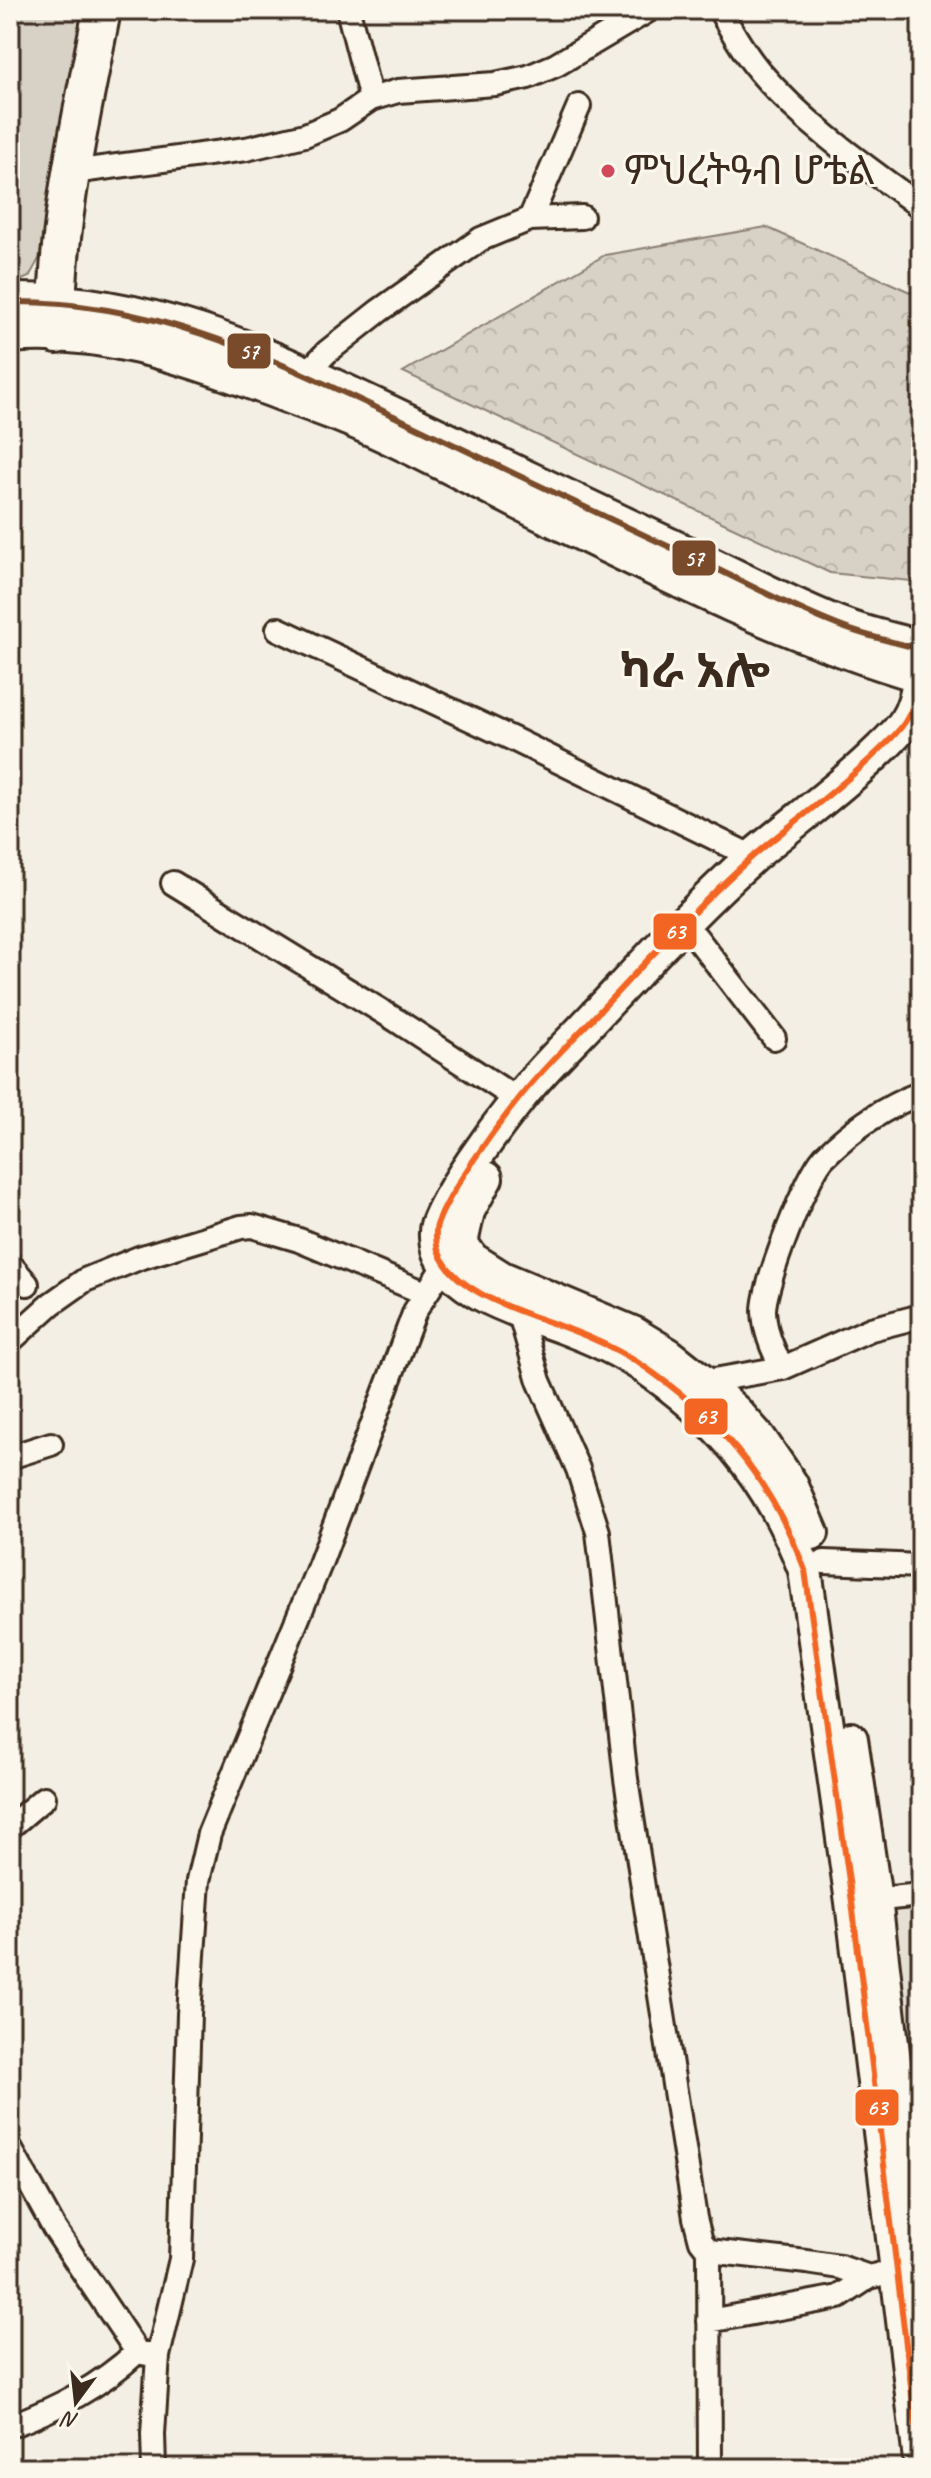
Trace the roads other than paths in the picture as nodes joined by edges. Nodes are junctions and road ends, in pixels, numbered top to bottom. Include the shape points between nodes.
1 (102, 10) edge
2 (348, 10) edge
3 (649, 10) edge
4 (720, 10) edge
5 (371, 99) junction
6 (579, 106) dead end
7 (72, 172) junction
8 (921, 207) edge
9 (582, 217) dead end
10 (530, 219) junction
11 (10, 302) edge
12 (56, 318) junction
13 (10, 336) edge
14 (306, 374) junction
15 (278, 629) dead end
16 (921, 649) edge
17 (921, 675) edge
18 (921, 731) edge
19 (753, 857) junction
20 (173, 883) dead end
21 (696, 937) junction
22 (774, 1038) dead end
23 (921, 1093) edge
24 (517, 1099) junction
25 (453, 1253) junction
26 (10, 1264) edge
27 (27, 1284) dead end
28 (425, 1293) junction
29 (519, 1311) junction
30 (921, 1316) edge
31 (10, 1341) edge
32 (783, 1368) junction
33 (703, 1382) junction
34 (51, 1444) dead end
35 (10, 1457) edge
36 (824, 1562) junction
37 (921, 1566) edge
38 (44, 1798) dead end
39 (10, 1827) edge
40 (921, 1895) edge
41 (864, 1901) junction
42 (10, 2148) edge
43 (709, 2251) junction
44 (901, 2276) edge
45 (709, 2321) junction
46 (148, 2354) junction
47 (10, 2426) edge
48 (154, 2468) edge
49 (710, 2468) edge
50 (921, 2468) edge

1 - 7 main road
2 - 5 street
3 - 5 street via 528,77 398,91
4 - 8 street via 738,42 787,101
5 - 7 street via 305,135 246,149
6 - 10 street
7 - 12 main road
9 - 10 street
10 - 14 street via 481,239 433,272 327,352
11 - 12 main road
12 - 13 main road
12 - 14 main road via 101,307 202,333
12 - 17 main road via 215,369 349,420 788,631
14 - 16 main road via 844,628
15 - 19 street
17 - 19 main road via 905,722 886,744
18 - 21 main road via 904,753
19 - 24 main road via 679,925
20 - 24 street
21 - 22 street
21 - 25 main road via 534,1109 468,1211
23 - 32 street via 846,1137 822,1160 806,1186 764,1307 773,1351
24 - 25 main road via 436,1228 437,1248
25 - 28 street
25 - 29 main road via 459,1278
25 - 33 main road via 633,1333
26 - 27 street
28 - 31 street via 299,1240 241,1227 85,1280
28 - 46 street via 209,1834 198,1881 189,2014 181,2259
29 - 41 main road via 574,1331 655,1374 741,1454 789,1528 805,1570
29 - 43 street via 539,1381 578,1469 598,1532 630,1810 695,2218
30 - 32 street via 871,1329
32 - 33 street
33 - 36 main road via 760,1439 791,1484
34 - 35 street
36 - 37 street
36 - 41 main road
38 - 39 street
40 - 41 street
41 - 44 main road
42 - 46 street via 54,2228
43 - 44 street
43 - 45 street
44 - 45 street via 839,2297
44 - 50 main road
45 - 49 street
46 - 47 street via 90,2390
46 - 48 street

